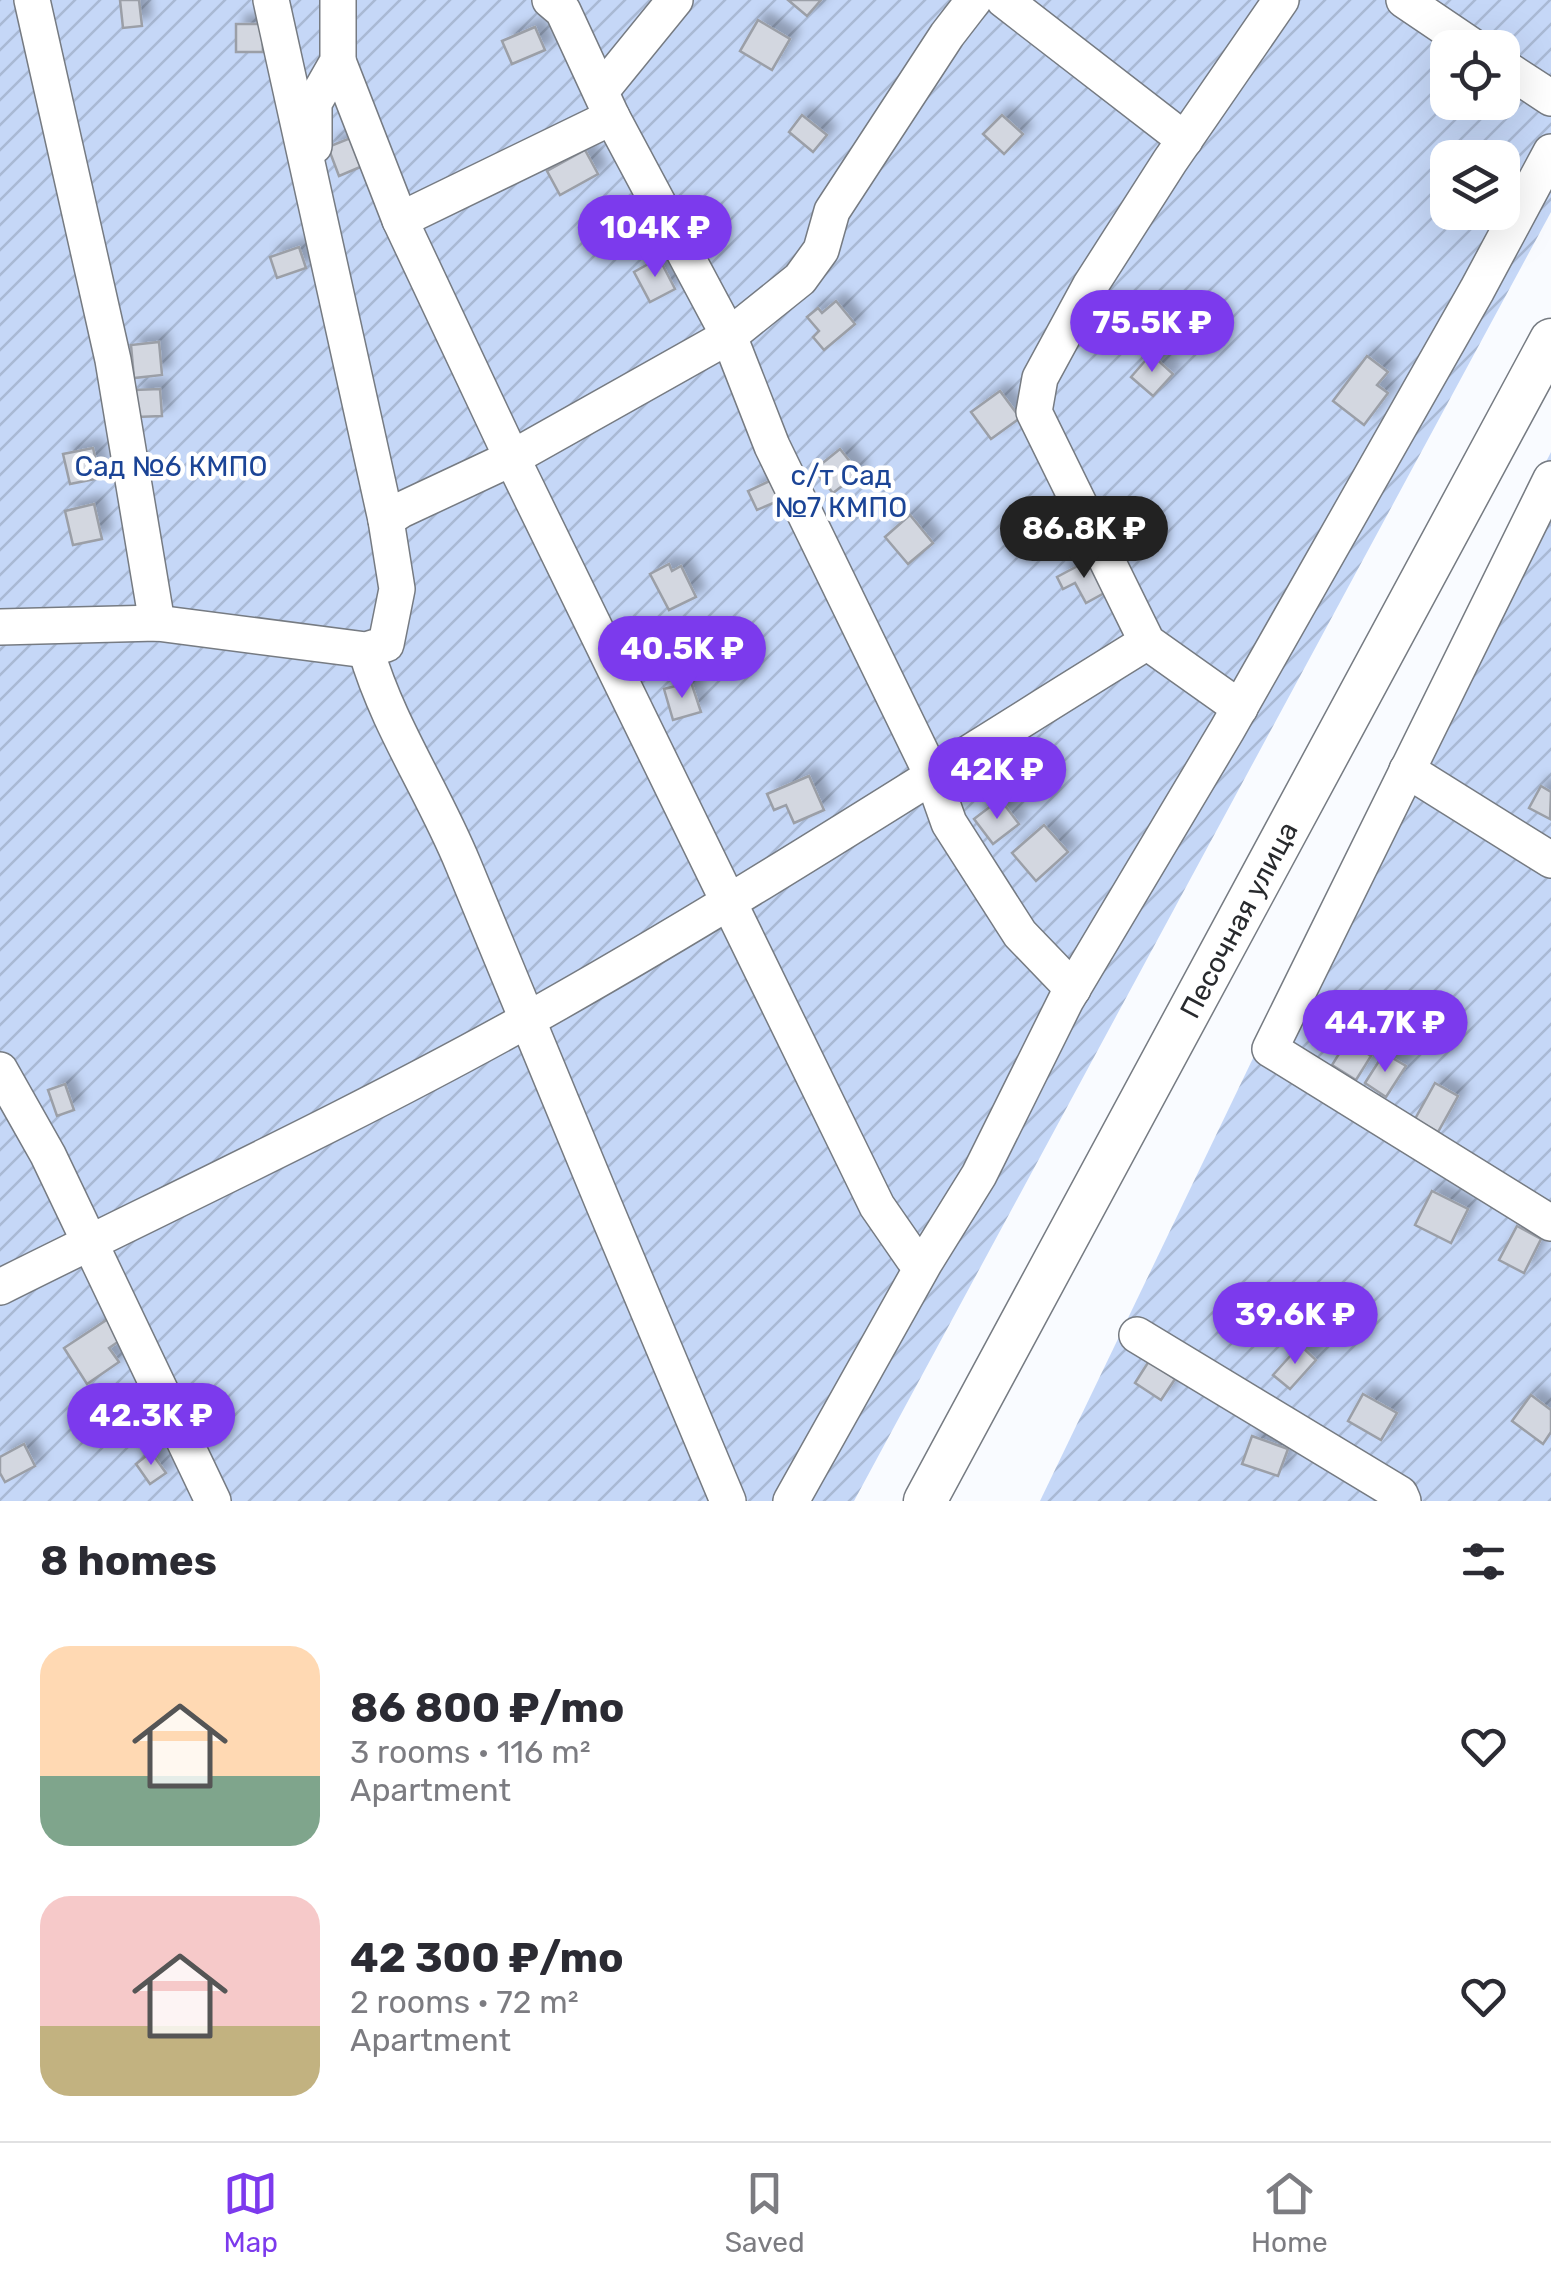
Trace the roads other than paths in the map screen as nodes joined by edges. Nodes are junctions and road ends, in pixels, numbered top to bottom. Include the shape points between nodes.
1 (32, 0) edge
2 (270, 0) edge
3 (338, 0) edge
4 (550, 0) edge
5 (674, 0) edge
6 (974, 0) edge
7 (1004, 0) edge
8 (1281, 0) edge
9 (1404, 0) edge
10 (1448, 30) edge
11 (338, 61) junction
12 (1520, 78) edge
13 (1551, 98) edge
14 (607, 104) junction
15 (1185, 140) junction
16 (1551, 152) edge
17 (313, 197) junction
18 (400, 220) junction
19 (730, 336) junction
20 (1551, 340) edge
21 (512, 458) junction
22 (1549, 489) edge
23 (386, 520) junction
24 (158, 623) junction
25 (0, 626) edge
26 (1147, 642) junction
27 (366, 650) junction
28 (1240, 708) junction
29 (1407, 770) junction
30 (932, 776) junction
31 (1551, 860) edge
32 (730, 901) junction
33 (1073, 989) junction
34 (527, 1020) junction
35 (0, 1070) edge
36 (1551, 1222) edge
37 (89, 1242) junction
38 (913, 1258) dead end
39 (0, 1287) edge
40 (1136, 1334) dead end
41 (214, 1501) edge
42 (728, 1501) edge
43 (791, 1501) edge
44 (926, 1501) edge
45 (1404, 1501) edge

1 - 24 lane via 113,360
2 - 17 lane
3 - 11 lane
4 - 14 lane via 563,11
5 - 14 lane
6 - 19 lane via 832,211 821,250 800,278
7 - 15 lane
8 - 15 lane
9 - 10 lane
11 - 17 lane via 314,103
11 - 18 lane
12 - 13 lane
14 - 18 lane
14 - 19 lane
15 - 26 lane via 1090,286 1040,378 1034,412
16 - 28 lane
17 - 23 lane
18 - 21 lane
19 - 21 lane
19 - 30 lane via 772,446
20 - 44 main road, Песочная улица
21 - 23 lane
21 - 32 lane
22 - 29 lane
23 - 27 lane via 397,589 386,644
24 - 25 lane
24 - 27 lane
26 - 28 lane
26 - 30 lane
27 - 34 lane
28 - 33 lane
29 - 31 lane
29 - 36 lane via 1270,1048
30 - 32 lane
30 - 33 lane via 949,823 1020,934
32 - 34 lane
32 - 38 lane via 876,1206
33 - 43 lane via 979,1175
34 - 37 lane
34 - 42 lane
35 - 37 lane
37 - 39 lane
37 - 41 lane
40 - 45 lane

